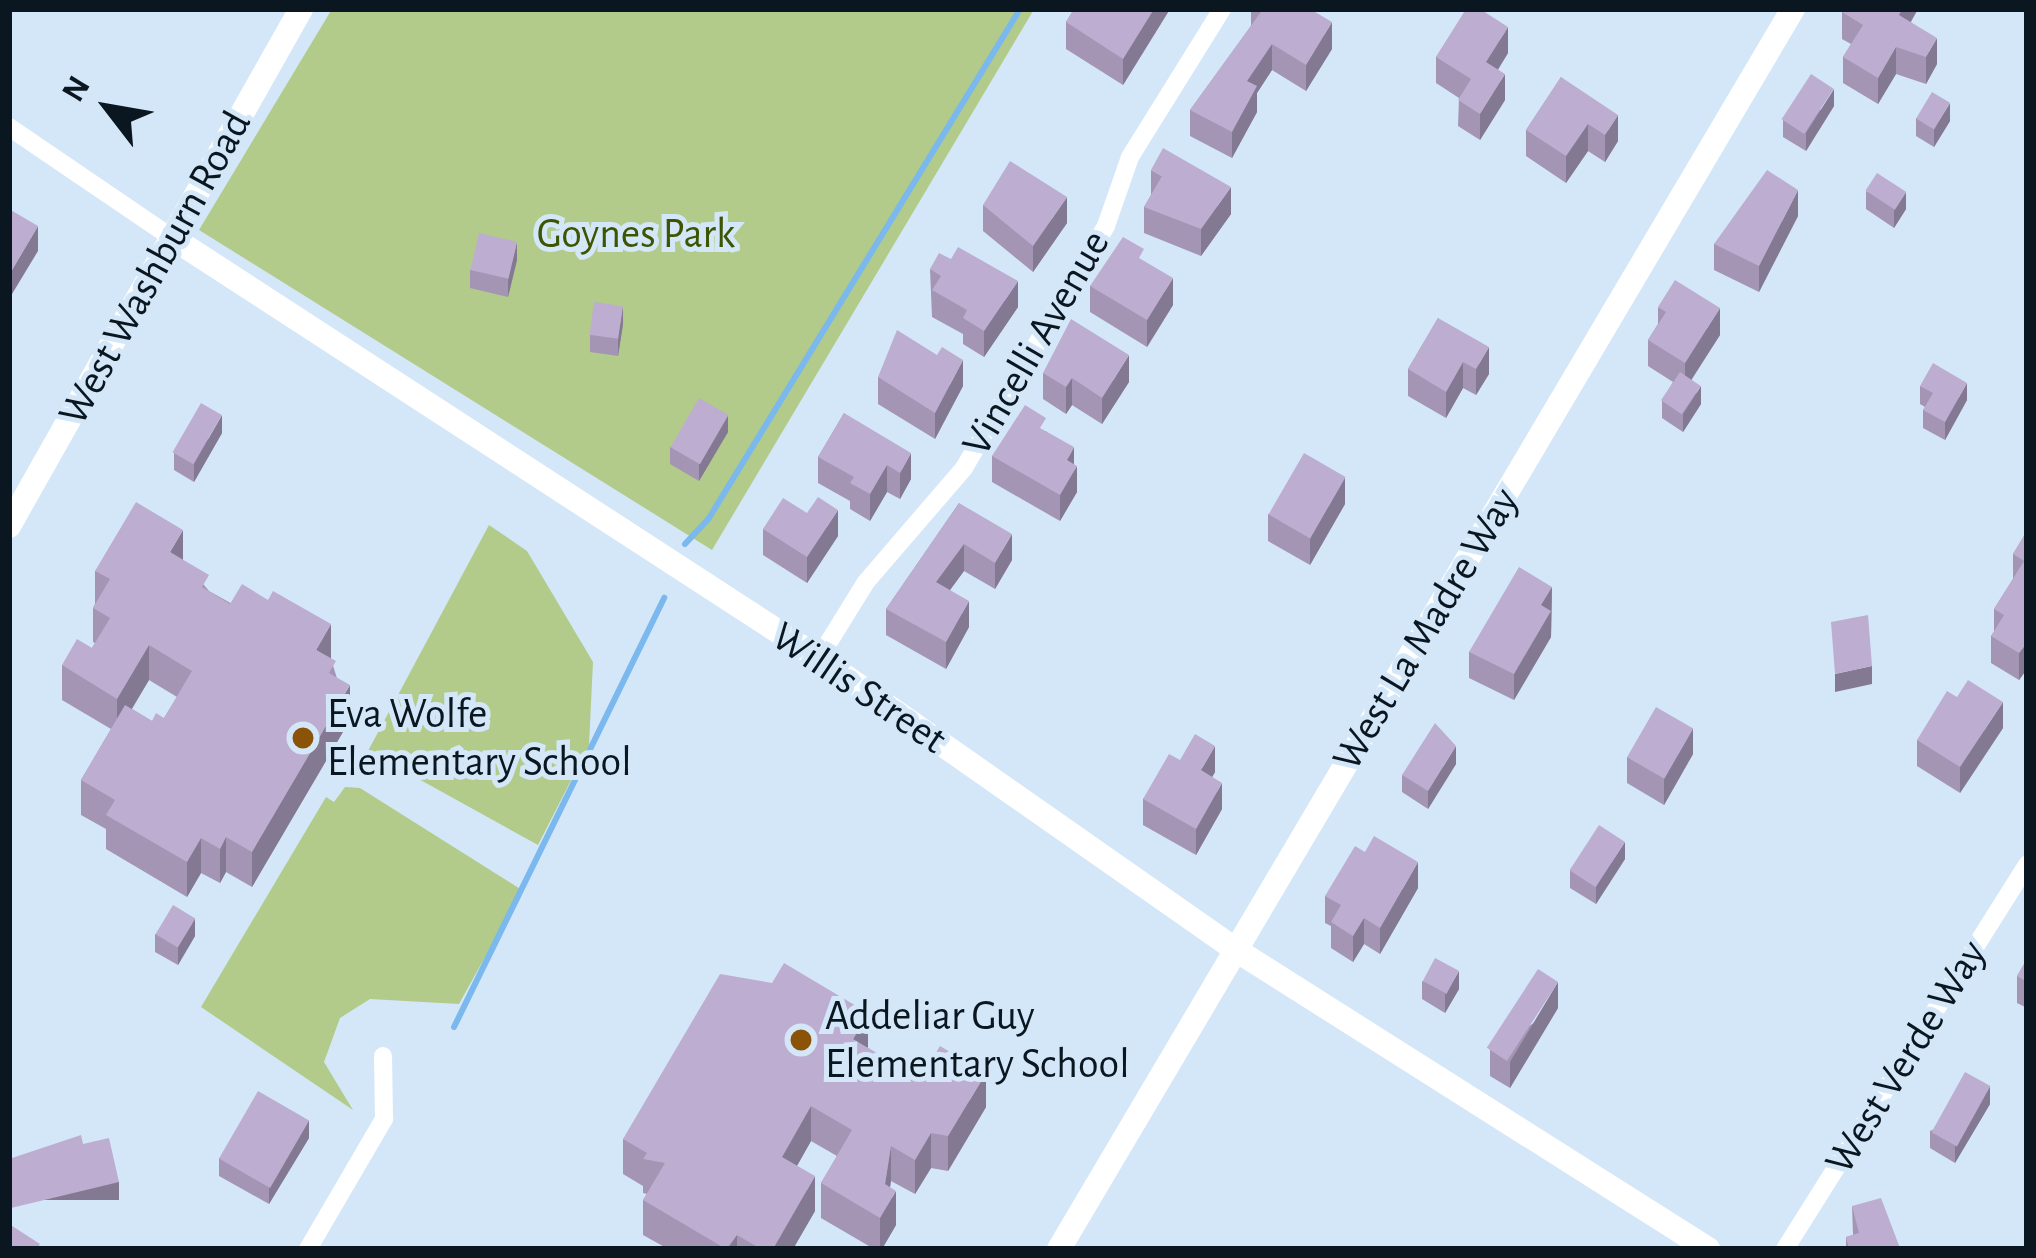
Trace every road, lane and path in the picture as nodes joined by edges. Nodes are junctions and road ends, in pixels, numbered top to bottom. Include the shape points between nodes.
1 (301, 9) edge
2 (1222, 9) edge
3 (1793, 9) edge
4 (9, 128) edge
5 (174, 239) junction
6 (9, 526) edge
7 (819, 658) junction
8 (2027, 864) edge
9 (1236, 950) junction
10 (383, 1056) dead end
11 (308, 1249) edge
12 (1059, 1249) edge
13 (1708, 1249) edge
14 (1785, 1249) edge

1 - 5 street, West Washburn Road
2 - 7 street, Vincelli Avenue via 1130,157 1106,226 964,468 866,582
3 - 9 street, West La Madre Way
4 - 5 street, Willis Street
5 - 6 street, West Washburn Road
5 - 7 street, Willis Street
7 - 9 street, Willis Street
8 - 14 street, West Verde Way
9 - 12 street, West La Madre Way
9 - 13 street, Willis Street
10 - 11 street via 384,1119

